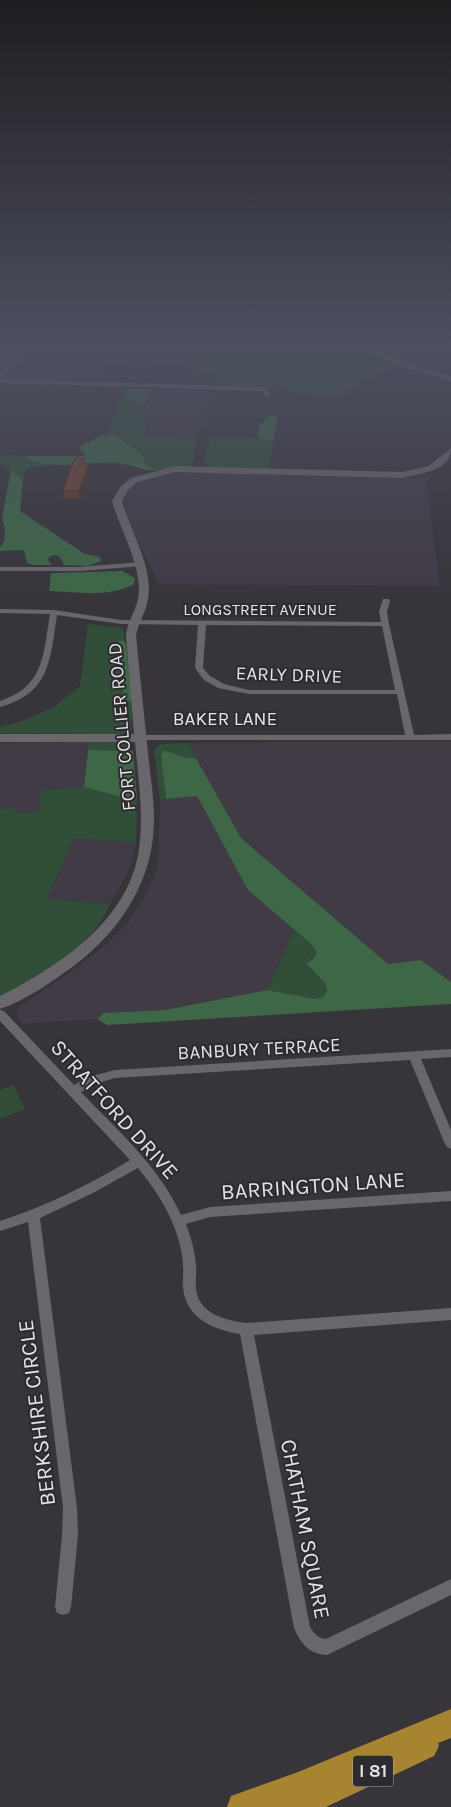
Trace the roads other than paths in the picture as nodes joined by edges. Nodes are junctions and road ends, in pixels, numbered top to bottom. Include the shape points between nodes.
1 (451, 451) edge
2 (140, 564) junction
3 (0, 569) edge
4 (386, 601) dead end
5 (0, 611) edge
6 (54, 612) junction
7 (134, 622) junction
8 (202, 623) junction
9 (385, 624) junction
10 (400, 692) junction
11 (0, 704) edge
12 (410, 736) junction
13 (451, 737) edge
14 (0, 738) edge
15 (140, 738) junction
16 (0, 1003) edge
17 (0, 1014) edge
18 (451, 1053) edge
19 (414, 1056) junction
20 (74, 1091) junction
21 (451, 1144) edge
22 (139, 1161) junction
23 (451, 1196) edge
24 (33, 1215) junction
25 (178, 1221) junction
26 (0, 1226) edge
27 (451, 1314) edge
28 (246, 1329) junction
29 (451, 1587) edge
30 (63, 1607) dead end
31 (451, 1723) edge
32 (451, 1733) edge
33 (242, 1807) edge
34 (294, 1807) edge

1 - 2 street, FORT COLLIER ROAD via 432,468 402,475 197,469 148,474 128,485 118,501
2 - 3 street via 80,569
2 - 7 street, FORT COLLIER ROAD via 144,592
4 - 9 street via 383,612
5 - 6 street, LONGSTREET AVENUE
6 - 7 street, LONGSTREET AVENUE
6 - 11 street via 41,677 27,693
7 - 8 street, LONGSTREET AVENUE
7 - 15 street, FORT COLLIER ROAD via 132,643
8 - 9 street, LONGSTREET AVENUE
8 - 10 street, EARLY DRIVE via 200,668 207,678 221,686 249,692
9 - 10 street
10 - 12 street
12 - 13 street, BAKER LANE
12 - 15 street, BAKER LANE
14 - 15 street, BAKER LANE
15 - 16 street, FORT COLLIER ROAD via 149,836 145,861 133,890 111,923 81,953 46,978
17 - 20 street, STRATFORD DRIVE
18 - 19 street, BANBURY TERRACE
19 - 20 street, BANBURY TERRACE via 115,1074 92,1080
19 - 21 street
20 - 22 street, STRATFORD DRIVE
22 - 24 street via 86,1192
22 - 25 street, STRATFORD DRIVE via 156,1182
23 - 25 street, BARRINGTON LANE via 210,1212
24 - 26 street
24 - 30 street, BERKSHIRE CIRCLE via 70,1508
25 - 28 street, STRATFORD DRIVE via 187,1248 189,1291 196,1308 217,1324
27 - 28 street, STRATFORD DRIVE
28 - 29 street, CHATHAM SQUARE via 302,1628 308,1640 327,1647
31 - 33 highway via 299,1787
32 - 34 highway, I 81

